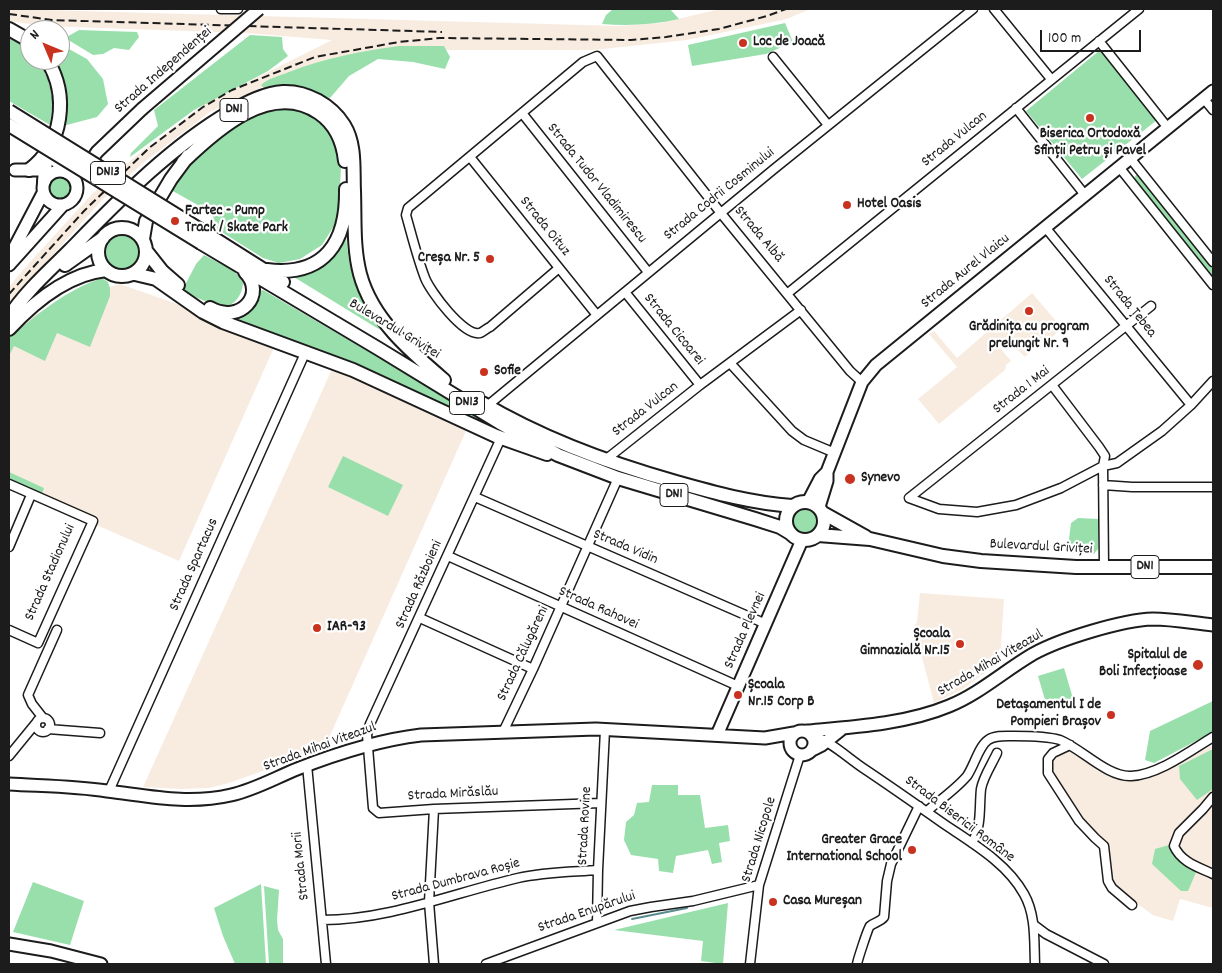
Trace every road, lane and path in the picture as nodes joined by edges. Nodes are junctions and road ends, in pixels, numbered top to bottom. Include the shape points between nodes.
1 (221, 9) edge
2 (238, 9) edge
3 (259, 9) edge
4 (973, 9) edge
5 (994, 9) edge
6 (1139, 9) edge
7 (9, 29) edge
8 (20, 35) edge
9 (1099, 41) junction
10 (773, 57) dead end
11 (52, 70) edge
12 (1051, 79) junction
13 (1213, 91) edge
14 (1204, 98) junction
15 (254, 100) junction
16 (1016, 108) junction
17 (1213, 110) edge
18 (9, 111) edge
19 (522, 114) junction
20 (828, 125) junction
21 (9, 126) edge
22 (1168, 128) junction
23 (47, 151) junction
24 (470, 157) junction
25 (1130, 158) junction
26 (92, 159) junction
27 (183, 162) junction
28 (1119, 167) junction
29 (12, 169) edge
30 (29, 170) junction
31 (52, 178) junction
32 (77, 188) junction
33 (1085, 195) junction
34 (63, 205) junction
35 (721, 212) junction
36 (146, 221) junction
37 (1045, 227) junction
38 (128, 229) junction
39 (103, 238) junction
40 (143, 239) junction
41 (204, 239) junction
42 (147, 252) junction
43 (9, 258) edge
44 (1213, 262) edge
45 (235, 264) junction
46 (9, 265) edge
47 (559, 268) junction
48 (106, 270) junction
49 (262, 270) junction
50 (648, 272) junction
51 (135, 274) junction
52 (1213, 285) edge
53 (624, 292) junction
54 (788, 294) junction
55 (1151, 306) dead end
56 (801, 310) junction
57 (596, 314) junction
58 (11, 320) edge
59 (1126, 326) junction
60 (306, 351) junction
61 (730, 363) junction
62 (444, 380) junction
63 (862, 382) junction
64 (1213, 382) edge
65 (700, 385) junction
66 (1052, 385) junction
67 (1191, 405) junction
68 (487, 406) junction
69 (501, 438) junction
70 (834, 453) junction
71 (558, 455) junction
72 (604, 461) junction
73 (1103, 466) junction
74 (618, 478) junction
75 (9, 484) edge
76 (1103, 485) junction
77 (1213, 487) edge
78 (31, 495) junction
79 (475, 497) junction
80 (792, 506) junction
81 (817, 507) junction
82 (790, 533) junction
83 (818, 535) junction
84 (870, 539) junction
85 (802, 540) junction
86 (9, 547) edge
87 (587, 547) junction
88 (448, 556) junction
89 (1104, 567) junction
90 (1213, 567) edge
91 (560, 607) junction
92 (420, 618) junction
93 (766, 624) junction
94 (1213, 625) edge
95 (9, 630) edge
96 (56, 630) dead end
97 (533, 669) junction
98 (738, 686) junction
99 (40, 721) junction
100 (842, 729) junction
101 (605, 730) junction
102 (504, 732) junction
103 (794, 733) junction
104 (809, 733) junction
105 (100, 734) dead end
106 (717, 735) junction
107 (1213, 737) edge
108 (764, 738) junction
109 (826, 741) junction
110 (368, 744) junction
111 (1070, 745) junction
112 (838, 750) junction
113 (804, 752) junction
114 (997, 753) dead end
115 (9, 756) edge
116 (307, 765) junction
117 (9, 784) edge
118 (109, 791) junction
119 (1213, 797) edge
120 (601, 803) junction
121 (919, 806) junction
122 (434, 809) junction
123 (926, 811) junction
124 (972, 843) junction
125 (598, 870) junction
126 (1213, 874) edge
127 (759, 885) junction
128 (429, 902) junction
129 (1132, 905) dead end
130 (322, 920) junction
131 (597, 923) junction
132 (1034, 925) junction
133 (9, 944) edge
134 (101, 964) edge
135 (326, 964) edge
136 (434, 964) edge
137 (486, 964) edge
138 (750, 964) edge
139 (857, 964) edge
140 (1035, 964) edge
141 (1104, 964) edge

1 - 2 street, Strada Independenței
3 - 26 street, Strada Independenței, bridge via 142,109
4 - 20 street, Strada Codrii Cosminului
5 - 12 street
6 - 9 street, Strada Vulcan
7 - 8 main road
9 - 12 street, Strada Vulcan
9 - 22 street
10 - 20 street
11 - 23 main road via 61,107 56,131
12 - 16 street, Strada Vulcan
13 - 14 street, Strada Aurel Vlaicu
14 - 17 street
14 - 22 street, Strada Aurel Vlaicu
15 - 27 main road via 209,132
15 - 58 main road, DN1 via 206,127 161,161 34,286
15 - 62 main road, DN1 via 284,92 309,96 326,106 343,124 352,147 355,234 358,264 365,287 400,340
16 - 33 street
16 - 54 street, Strada Vulcan
18 - 41 main road, Bulevardul Griviței / DN13, bridge
19 - 24 street
19 - 35 street, Strada Albă via 583,62 597,56
19 - 50 street, Strada Tudor Vladimirescu
20 - 35 street, Strada Codrii Cosminului
21 - 41 main road, Bulevardul Griviței / DN13, bridge
22 - 25 street, Strada Aurel Vlaicu
23 - 30 main road
23 - 31 main road
23 - 31 main road
24 - 47 street, Strada Oituz
24 - 47 street via 408,208 406,215 425,277 440,301 467,329 480,333
25 - 28 street, Strada Aurel Vlaicu
25 - 44 street
26 - 31 street, Strada Independenței
26 - 32 street, Strada Independenței
27 - 36 main road
27 - 49 main road via 223,128 252,110 274,102 300,103 332,125 341,142 346,169 345,214 337,241 313,264 278,272
28 - 33 street, Strada Aurel Vlaicu
28 - 52 street
29 - 30 street
29 - 31 street
30 - 31 street
31 - 32 street via 76,180
31 - 34 street via 49,202
31 - 43 street
32 - 34 street, Strada Independenței via 74,198
33 - 37 street, Strada Aurel Vlaicu
34 - 46 street, Strada Independenței
35 - 50 street, Strada Codrii Cosminului
35 - 54 street, Strada Albă
36 - 38 main road
36 - 40 main road
37 - 59 street, Strada Țebea
37 - 63 street, Strada Aurel Vlaicu via 885,356
38 - 39 main road via 114,229
38 - 40 main road
39 - 48 main road via 98,246 98,255
39 - 58 main road via 58,270
40 - 42 main road
41 - 45 main road, Bulevardul Griviței / DN13
41 - 49 main road, Bulevardul Griviței / DN13
42 - 45 main road via 167,277 212,309 227,314 243,308 253,289 249,276
42 - 51 main road via 144,265
45 - 71 main road, Bulevardul Griviței / DN13
47 - 57 street, Strada Oituz
48 - 51 main road via 119,277
48 - 58 main road via 90,273 62,286
49 - 62 main road, Bulevardul Griviței / DN13
50 - 53 street, Strada Codrii Cosminului
51 - 60 main road, Bulevardul Griviței / DN1 via 156,279 212,317
53 - 57 street, Strada Codrii Cosminului
53 - 65 street, Strada Cicoarei
54 - 56 street, Strada Albă
55 - 59 street, Strada 1 Mai
56 - 61 street, Strada Vulcan
56 - 63 street, Strada Albă
57 - 68 street, Strada Codrii Cosminului
59 - 66 street, Strada 1 Mai
59 - 67 street, Strada Țebea
60 - 69 main road, Bulevardul Griviței / DN1
60 - 118 street, Strada Spartacus
61 - 65 street, Strada Vulcan
61 - 70 street via 792,431
62 - 68 main road, Bulevardul Griviței / DN1
63 - 70 street, Strada Aurel Vlaicu
64 - 67 street
65 - 72 street, Strada Vulcan
66 - 73 street via 1105,456
66 - 73 street, Strada 1 Mai via 909,498 939,510 989,511 1016,505 1061,488
67 - 73 street via 1118,463
68 - 72 main road, Bulevardul Griviței / DN1
69 - 71 main road, Bulevardul Griviței / DN1
69 - 79 street, Strada Războieni
70 - 81 street, Strada Aurel Vlaicu via 827,472 820,479
71 - 74 main road, Bulevardul Griviței / DN1
72 - 80 main road, Bulevardul Griviței / DN1 via 731,497
73 - 76 street
74 - 82 main road, Bulevardul Griviței / DN1 via 755,519
74 - 87 street, Strada Călugăreni
75 - 78 street, Strada Stadionului
76 - 77 street
76 - 89 street
78 - 86 street
78 - 95 street, Strada Stadionului via 92,521 38,643
79 - 87 street, Strada Vidin
79 - 88 street, Strada Războieni
80 - 81 main road, DN1 via 800,502
80 - 82 main road via 786,521
81 - 83 main road via 824,525
81 - 84 main road, Bulevardul Griviței / DN1
82 - 85 main road, DN1
83 - 84 main road, Bulevardul Griviței / DN1
83 - 85 main road, DN1
84 - 89 main road, Bulevardul Griviței / DN1 via 981,561
85 - 93 street, Strada Plevnei
87 - 91 street, Strada Călugăreni
87 - 93 street, Strada Vidin
88 - 91 street, Strada Rahovei
88 - 92 street, Strada Războieni
89 - 90 main road, Bulevardul Griviței / DN1
91 - 97 street, Strada Călugăreni
91 - 98 street, Strada Rahovei
92 - 97 street
92 - 110 street, Strada Războieni via 370,724
93 - 98 street, Strada Plevnei
94 - 100 street, Strada Mihai Viteazul via 1154,619 1099,630 1033,654 966,698 942,709 915,717
96 - 99 street via 28,695
97 - 102 street, Strada Călugăreni
98 - 106 street, Strada Plevnei
99 - 105 street via 37,728 40,731
99 - 115 street
100 - 104 street, Strada Mihai Viteazul
100 - 109 street, Strada Mihai Viteazul
100 - 112 street via 837,739
101 - 102 street, Strada Mihai Viteazul
101 - 106 street, Strada Mihai Viteazul
101 - 120 street, Strada Rovine
102 - 110 street, Strada Mihai Viteazul via 421,735
103 - 104 street via 800,730
103 - 108 street, Strada Mihai Viteazul
103 - 113 street via 790,742
104 - 109 street, Strada Bisericii Române
104 - 113 street via 814,743
106 - 108 street, Strada Mihai Viteazul
107 - 111 street via 1157,769 1129,776 1108,769
108 - 113 street, Strada Mihai Viteazul
109 - 112 street, Strada Bisericii Române
109 - 113 street, Strada Mihai Viteazul
110 - 116 street, Strada Mihai Viteazul
110 - 122 street, Strada Mirăslău via 372,806 375,810 379,813
111 - 123 street via 1052,739 1016,736 989,739 965,778
111 - 129 street via 1048,759 1048,773 1079,821 1104,846 1108,881
112 - 113 street
112 - 121 street, Strada Bisericii Române
113 - 127 street, Strada Nicopole
114 - 124 street via 981,788 980,818
116 - 118 street, Strada Mihai Viteazul via 254,788 217,798 174,800
116 - 130 street, Strada Morii
117 - 118 street, Strada Mihai Viteazul
119 - 126 street via 1179,832 1174,846 1183,858
120 - 122 street, Strada Mirăslău
120 - 125 street, Strada Rovine
121 - 123 street, Strada Bisericii Române
121 - 139 street via 888,872 884,917 867,931
122 - 128 street
123 - 124 street, Strada Bisericii Române
124 - 132 street, Strada Bisericii Române via 1016,881 1027,899
125 - 128 street, Strada Dumbrava Roșie via 532,875
125 - 131 street, Strada Rovine
127 - 131 street, Strada Enupărului via 693,901 644,908
127 - 138 street, Strada Nicopole
128 - 130 street, Strada Dumbrava Roșie via 376,916
128 - 136 street
130 - 135 street, Strada Morii
131 - 137 street, Strada Enupărului
132 - 140 street, Strada Bisericii Române
132 - 141 street
133 - 134 street

